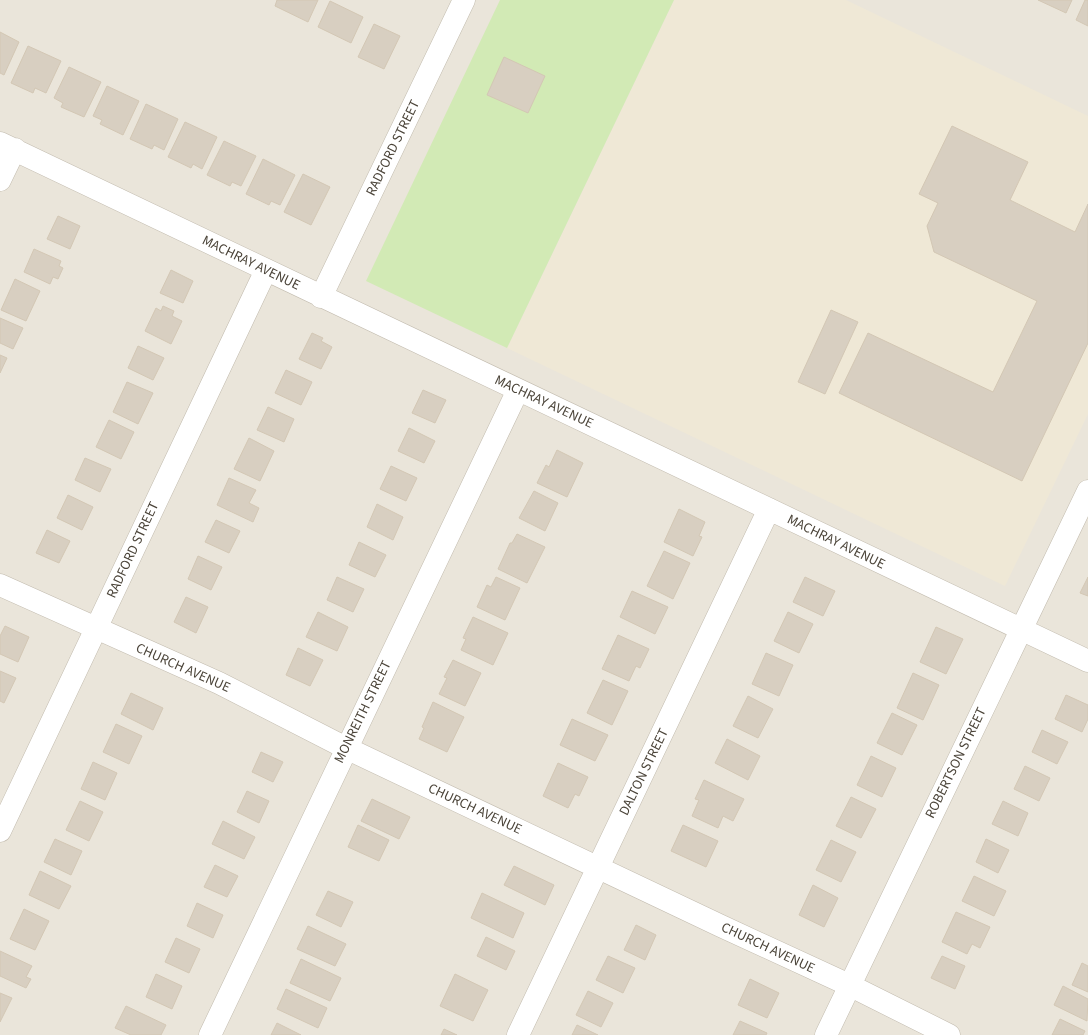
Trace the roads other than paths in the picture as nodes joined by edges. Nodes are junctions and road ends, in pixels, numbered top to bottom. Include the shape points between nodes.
1 (463, 0) edge
2 (7, 146) edge
3 (0, 180) edge
4 (266, 270) junction
5 (321, 297) junction
6 (518, 390) junction
7 (1088, 491) edge
8 (769, 509) junction
9 (0, 585) edge
10 (1020, 628) junction
11 (96, 629) junction
12 (1088, 661) edge
13 (346, 748) junction
14 (0, 831) edge
15 (598, 867) junction
16 (849, 985) junction
17 (210, 1035) edge
18 (518, 1035) edge
19 (826, 1035) edge
20 (949, 1035) edge

1 - 5 street, RADFORD STREET
2 - 3 street
2 - 4 street, MACHRAY AVENUE
4 - 5 street, MACHRAY AVENUE
4 - 11 street, RADFORD STREET
5 - 6 street, MACHRAY AVENUE
6 - 8 street, MACHRAY AVENUE
6 - 13 street, MONREITH STREET
7 - 10 street, ROBERTSON STREET
8 - 10 street, MACHRAY AVENUE
8 - 15 street, DALTON STREET
9 - 11 street, CHURCH AVENUE
10 - 12 street, MACHRAY AVENUE
10 - 16 street, ROBERTSON STREET
11 - 13 street, CHURCH AVENUE via 219,683
11 - 14 street, RADFORD STREET
13 - 15 street, CHURCH AVENUE
13 - 17 street, MONREITH STREET
15 - 16 street, CHURCH AVENUE
15 - 18 street, DALTON STREET
16 - 19 street, ROBERTSON STREET
16 - 20 street, CHURCH AVENUE

